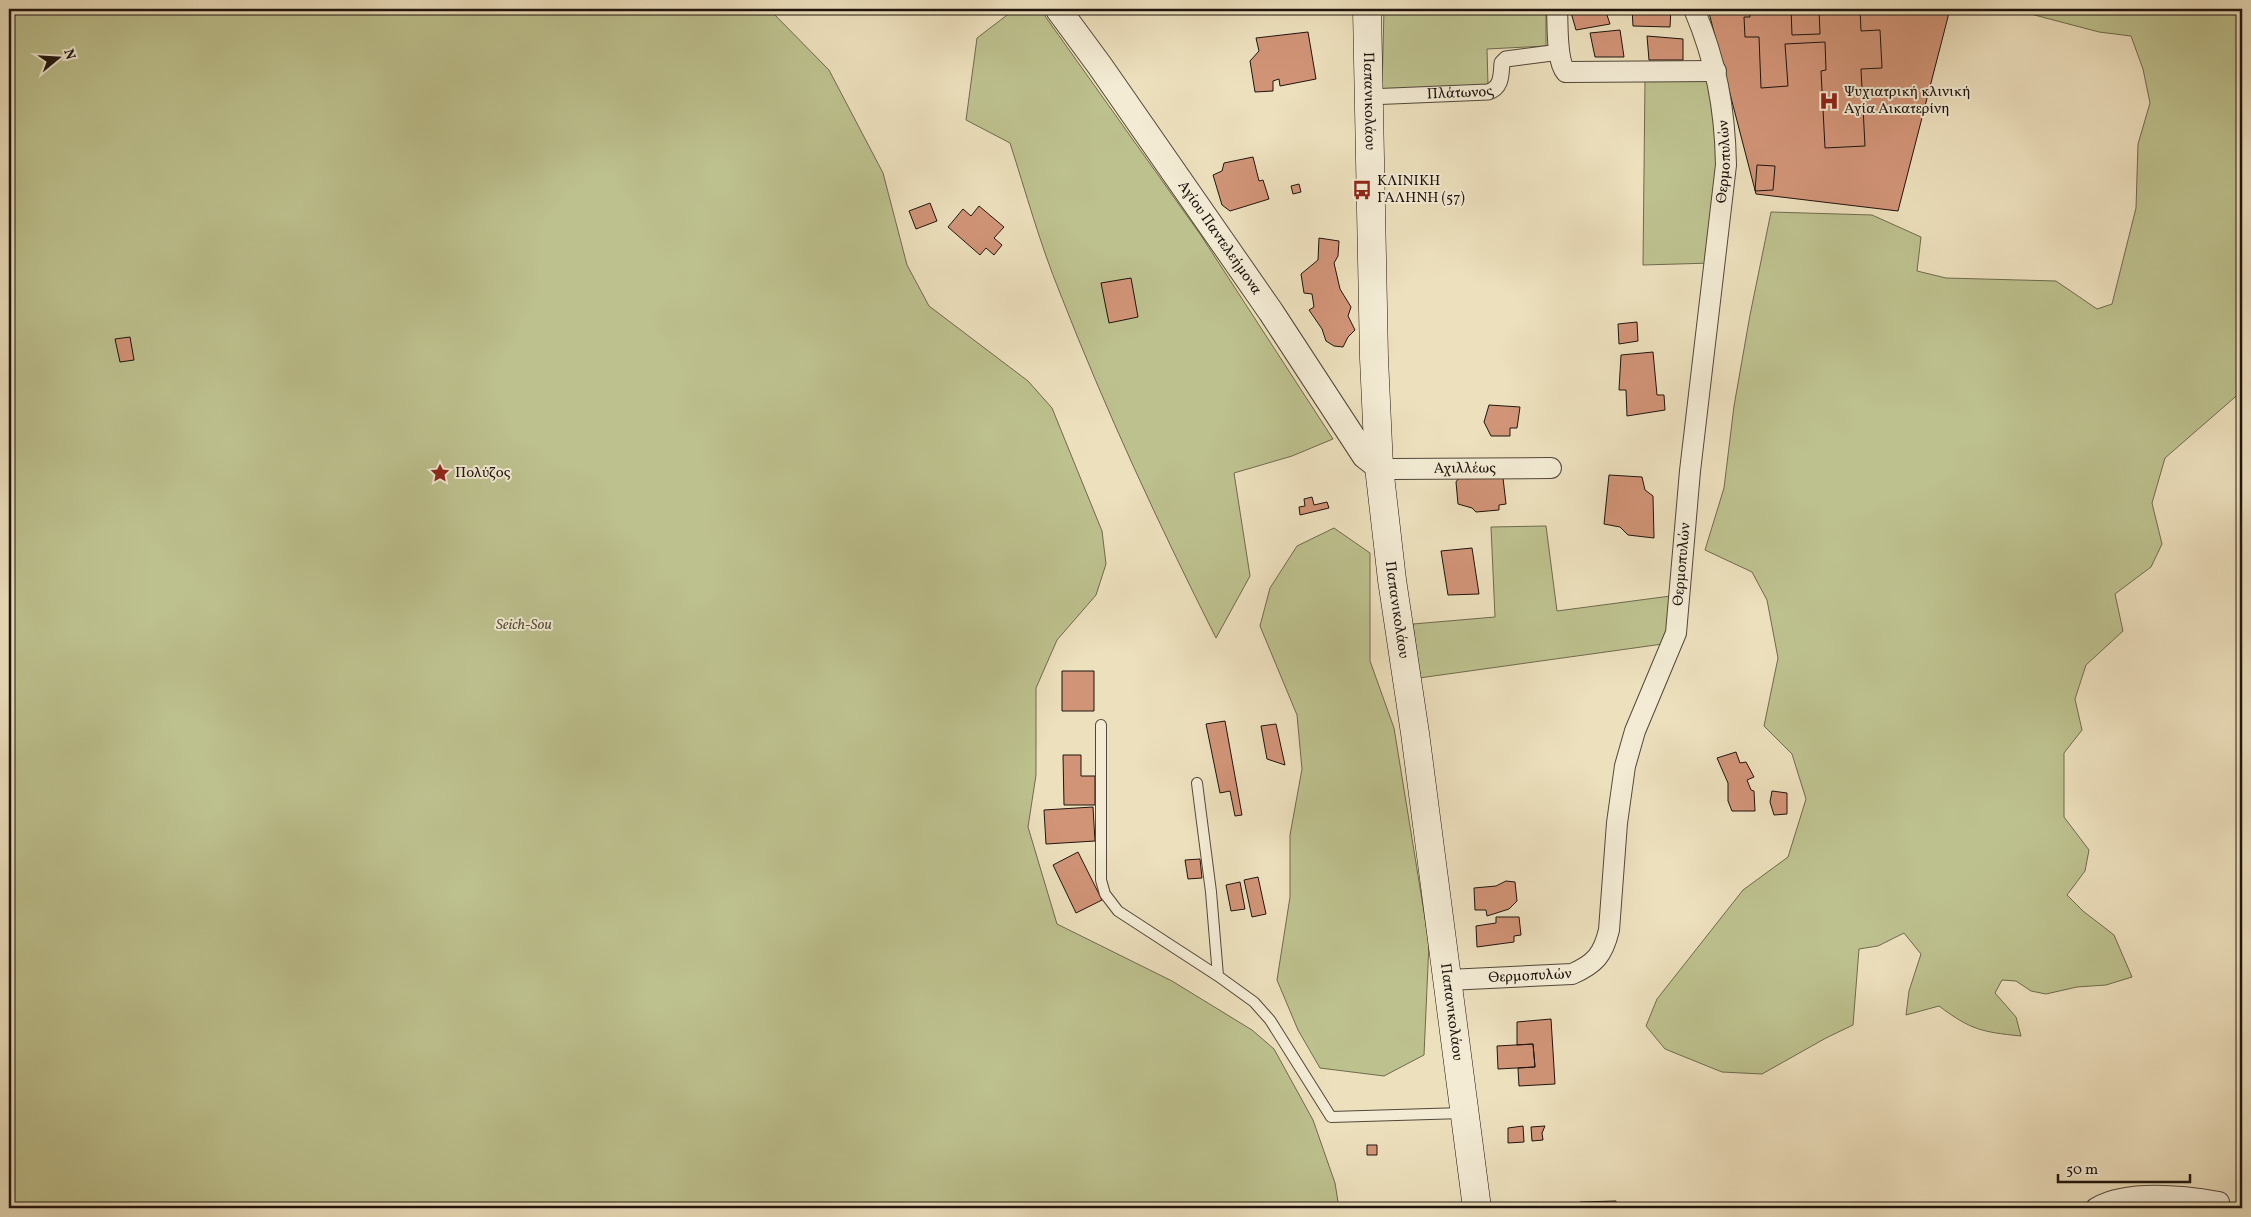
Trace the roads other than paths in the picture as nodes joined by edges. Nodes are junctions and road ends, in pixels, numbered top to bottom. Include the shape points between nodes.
1 (1058, 9) edge
2 (1366, 9) edge
3 (1557, 9) edge
4 (1694, 9) edge
5 (1560, 52) junction
6 (1716, 71) junction
7 (1368, 97) junction
8 (1379, 466) junction
9 (1551, 468) dead end
10 (1101, 725) dead end
11 (1197, 783) dead end
12 (1218, 976) junction
13 (1448, 980) junction
14 (1466, 1113) junction
15 (2219, 1202) dead end
16 (1477, 1208) edge
17 (2096, 1208) edge

1 - 8 street, Αγίου Παντελεήμονα via 1271,312 1365,456
2 - 7 main road, Παπανικολάου
3 - 5 street
4 - 6 street, Θερμοπυλών
5 - 6 street via 1566,72
5 - 7 street, Πλάτωνος via 1506,59 1502,63 1500,84 1488,92
6 - 13 street, Θερμοπυλών via 1725,125 1726,166 1690,471 1676,633 1635,731 1625,766 1605,946 1596,960 1572,974
7 - 8 main road, Παπανικολάου
8 - 9 street, Αχιλλέως via 1392,469
8 - 13 main road, Παπανικολάου
10 - 12 lane via 1101,880 1105,894 1118,911
11 - 12 lane
12 - 14 lane via 1254,1002 1270,1020 1330,1118
13 - 14 main road, Παπανικολάου
14 - 16 main road, Παπανικολάου
15 - 17 street via 2183,1196 2146,1197 2106,1202

